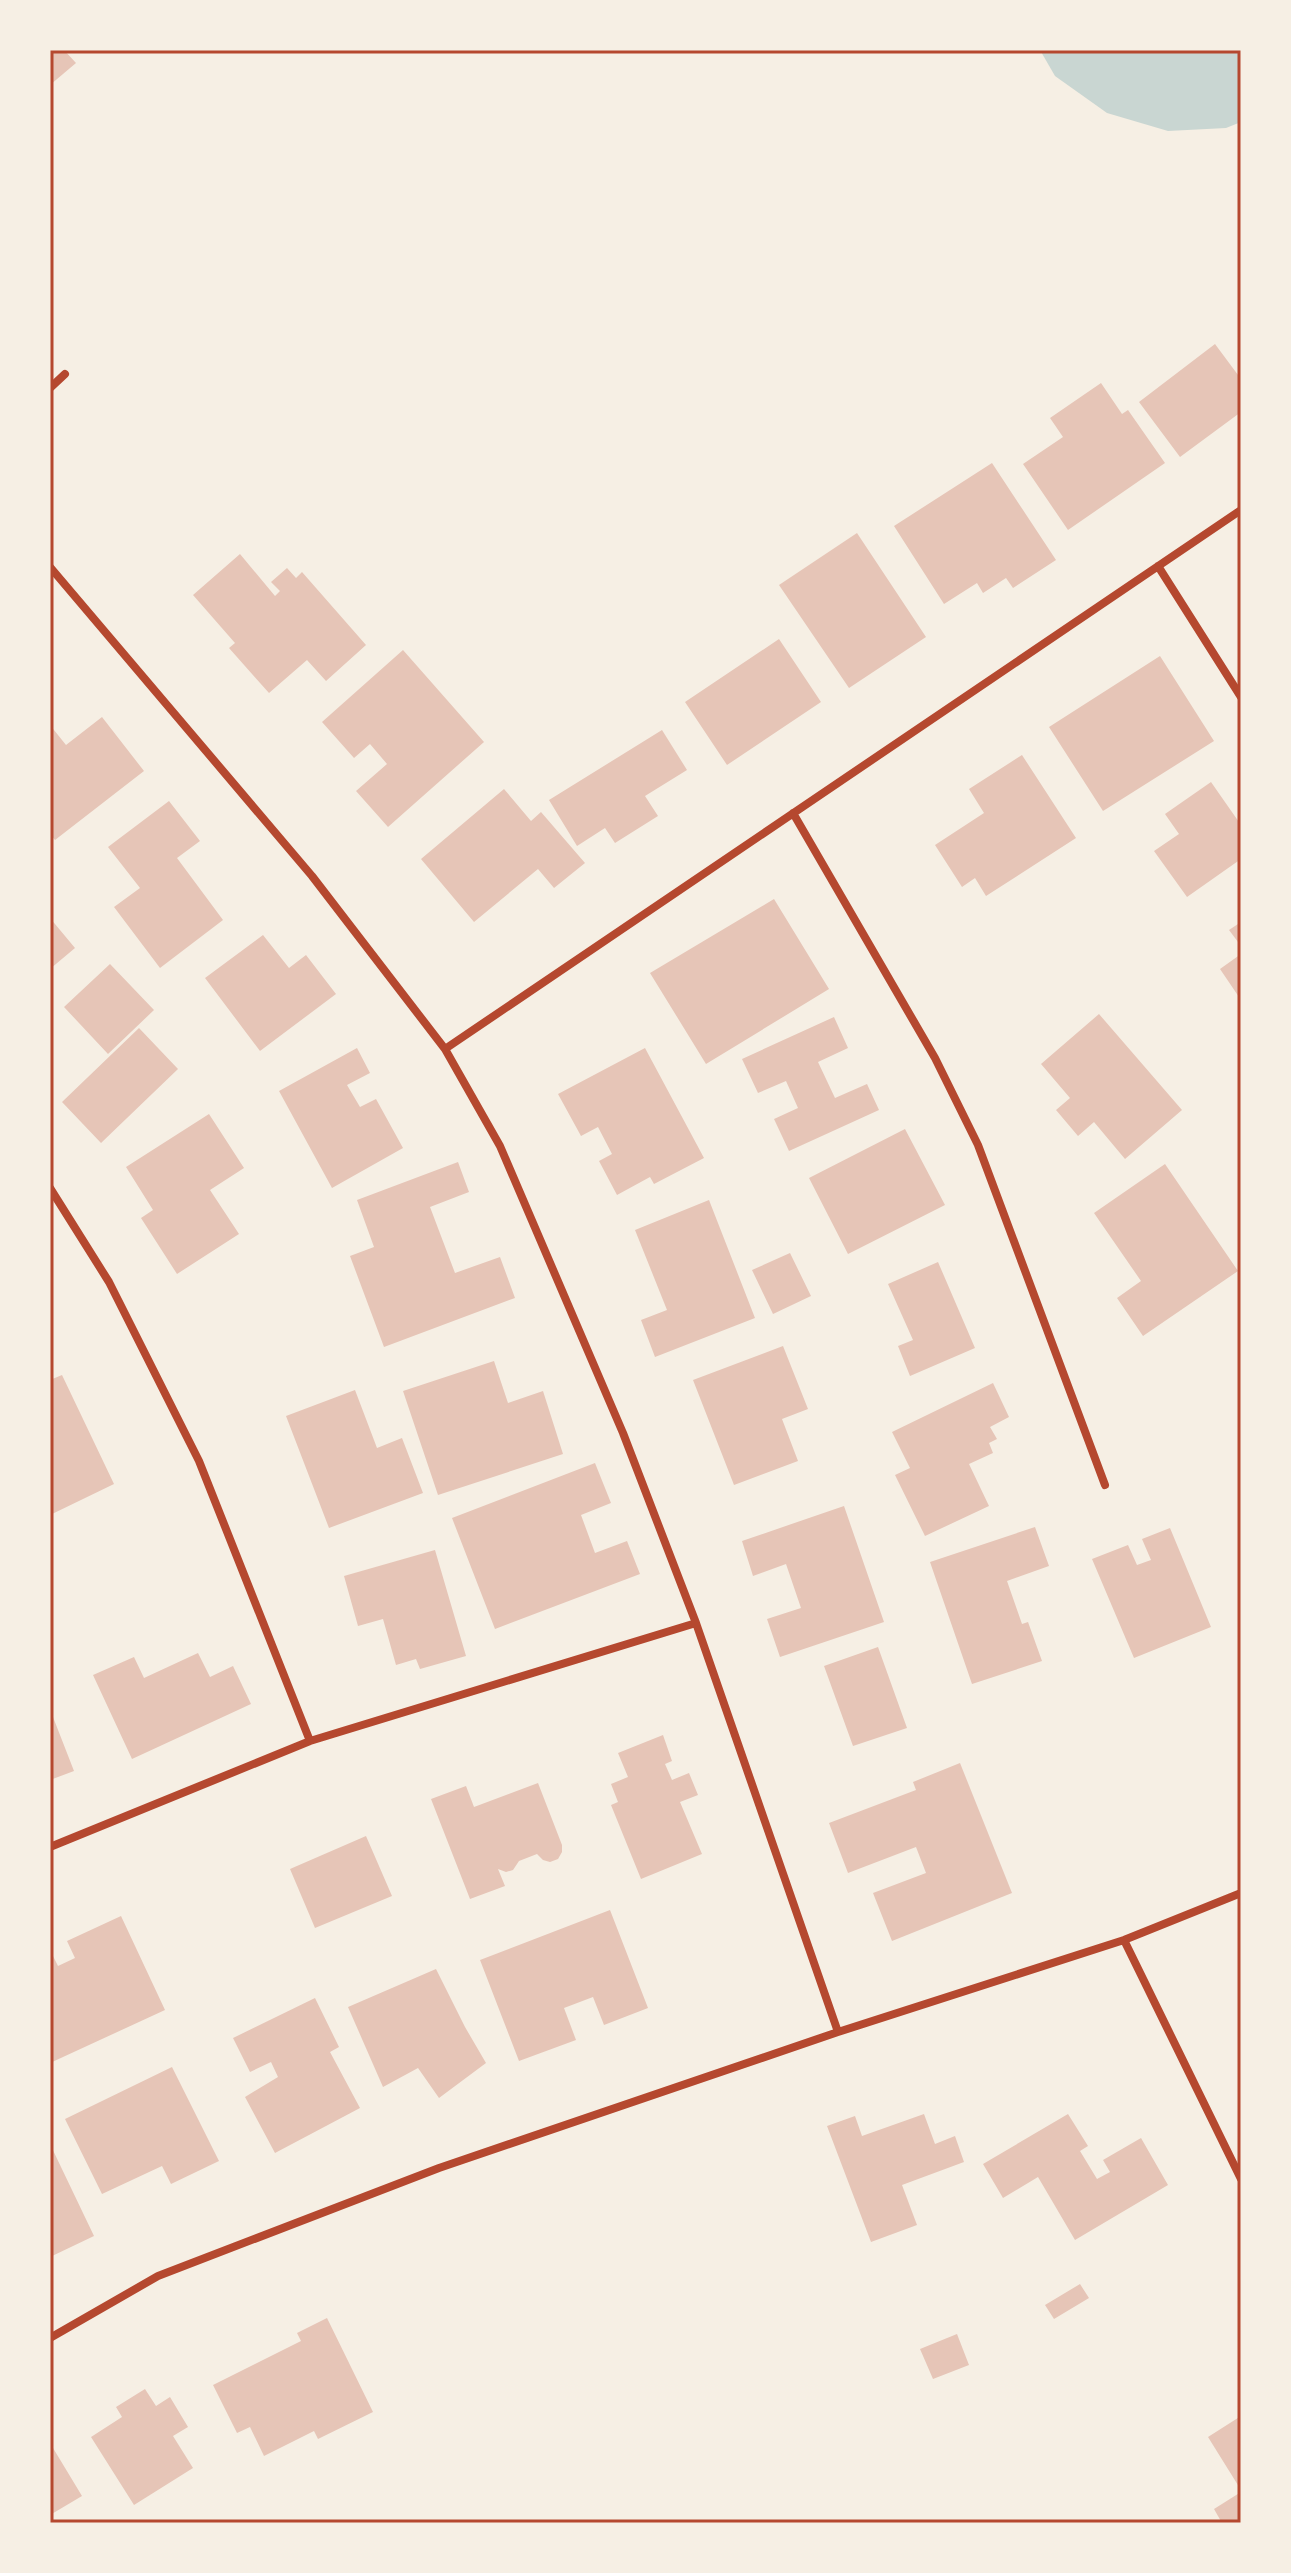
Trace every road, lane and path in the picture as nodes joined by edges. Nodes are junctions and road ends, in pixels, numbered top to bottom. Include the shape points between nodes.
1 (65, 374) dead end
2 (50, 388) edge
3 (1241, 510) edge
4 (1158, 566) junction
5 (50, 567) edge
6 (1241, 697) edge
7 (793, 813) junction
8 (445, 1049) junction
9 (50, 1188) edge
10 (1105, 1485) dead end
11 (696, 1623) junction
12 (310, 1741) junction
13 (50, 1847) edge
14 (1241, 1893) edge
15 (1124, 1940) junction
16 (838, 2032) junction
17 (1241, 2179) edge
18 (50, 2338) edge

1 - 2 street
3 - 4 street
4 - 6 street
4 - 7 street
5 - 8 street via 312,876
7 - 8 street
7 - 10 street via 928,1045 978,1145
8 - 11 street via 500,1146 623,1433
9 - 12 street via 109,1282 199,1461
11 - 12 street
11 - 16 street
12 - 13 street
14 - 15 street
15 - 16 street
15 - 17 street
16 - 18 street via 439,2168 217,2253 158,2276

